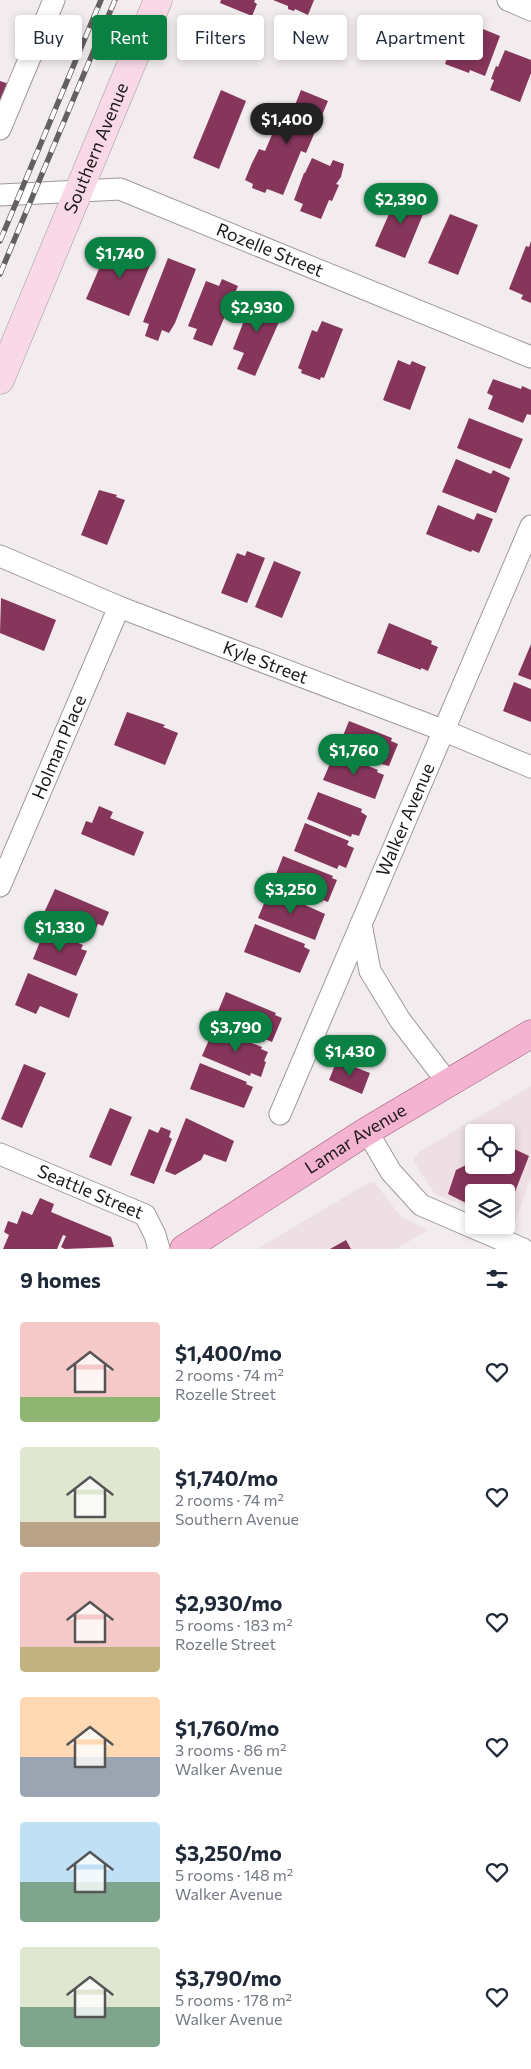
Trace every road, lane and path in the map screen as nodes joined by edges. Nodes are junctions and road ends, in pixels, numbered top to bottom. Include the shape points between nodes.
1 (54, 0) edge
2 (158, 0) edge
3 (508, 0) edge
4 (531, 10) edge
5 (0, 128) edge
6 (79, 190) junction
7 (0, 195) edge
8 (531, 357) edge
9 (0, 380) edge
10 (531, 526) edge
11 (0, 556) edge
12 (119, 608) junction
13 (445, 731) junction
14 (531, 767) edge
15 (0, 886) edge
16 (361, 924) junction
17 (531, 1034) edge
18 (448, 1083) junction
19 (280, 1114) dead end
20 (367, 1131) junction
21 (0, 1154) edge
22 (158, 1249) edge
23 (184, 1249) edge
24 (522, 1249) edge

1 - 5 street
2 - 6 main road, Southern Avenue
3 - 4 street
6 - 7 street, Rozelle Street
6 - 8 street, Rozelle Street via 120,189
6 - 9 main road, Southern Avenue
10 - 13 street, Walker Avenue
11 - 12 street, Kyle Street
12 - 13 street, Kyle Street
12 - 15 street, Holman Place
13 - 14 street, Kyle Street
13 - 16 street, Walker Avenue
16 - 18 street via 370,971 400,1020
16 - 19 street, Walker Avenue
17 - 18 main road, Lamar Avenue
18 - 20 main road, Lamar Avenue
20 - 23 main road, Lamar Avenue
20 - 24 street via 391,1172 421,1205
21 - 22 street, Seattle Street via 144,1215

